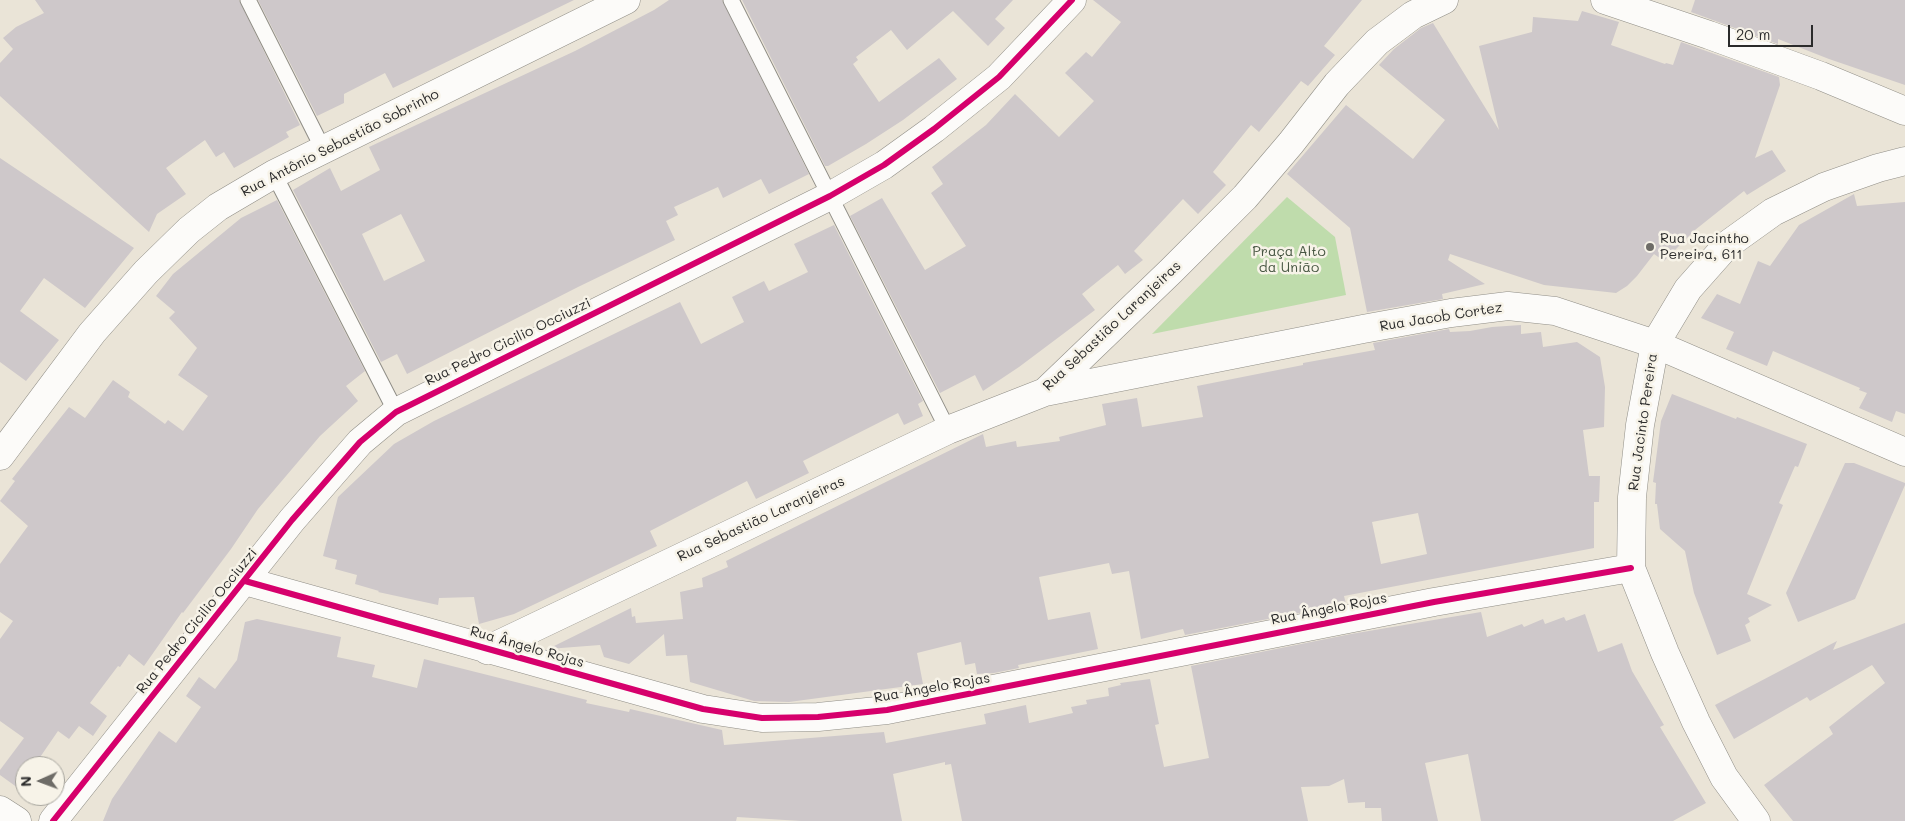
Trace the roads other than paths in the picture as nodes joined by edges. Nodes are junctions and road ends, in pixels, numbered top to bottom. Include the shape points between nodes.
1 (248, 0) edge
2 (626, 0) edge
3 (731, 0) edge
4 (1072, 0) edge
5 (1444, 0) edge
6 (1605, 0) edge
7 (1905, 111) edge
8 (323, 149) junction
9 (1905, 161) edge
10 (274, 174) junction
11 (830, 196) junction
12 (1655, 344) junction
13 (1046, 392) junction
14 (396, 412) junction
15 (948, 430) junction
16 (1905, 452) edge
17 (0, 456) edge
18 (1631, 568) junction
19 (245, 581) junction
20 (487, 650) junction
21 (0, 810) edge
22 (17, 821) edge
23 (53, 821) edge
24 (1756, 821) edge

1 - 8 lane
2 - 8 street, Rua Antônio Sebastião Sobrinho
3 - 11 lane
4 - 11 street, Rua Pedro Cicilio Occiuzzi via 999,77 884,165
5 - 13 street, Rua Sebastião Laranjeiras via 1413,15 1377,42 1337,84 1245,197
6 - 7 street via 1821,76
8 - 10 street, Rua Antônio Sebastião Sobrinho
9 - 12 street, Rua Jacinto Pereira via 1824,187 1773,212 1727,245 1688,289
10 - 14 lane
10 - 17 street, Rua Antônio Sebastião Sobrinho via 218,207 146,272 92,333
11 - 14 street, Rua Pedro Cicilio Occiuzzi
11 - 15 lane
12 - 13 street, Rua Jacob Cortez via 1555,310 1508,306 1363,329
12 - 16 street, Rua Jacob Cortez
12 - 18 street, Rua Jacinto Pereira via 1640,425 1632,497
13 - 15 street, Rua Sebastião Laranjeiras
14 - 19 street, Rua Pedro Cicilio Occiuzzi via 360,442 333,471
15 - 20 street, Rua Sebastião Laranjeiras
18 - 20 street, Rua Ângelo Rojas via 1434,602 887,710 818,717 762,718 703,709
18 - 24 street, Rua Jacinto Pereira via 1696,722 1724,777
19 - 20 street, Rua Ângelo Rojas
19 - 23 street, Rua Pedro Cicilio Occiuzzi
21 - 22 street

